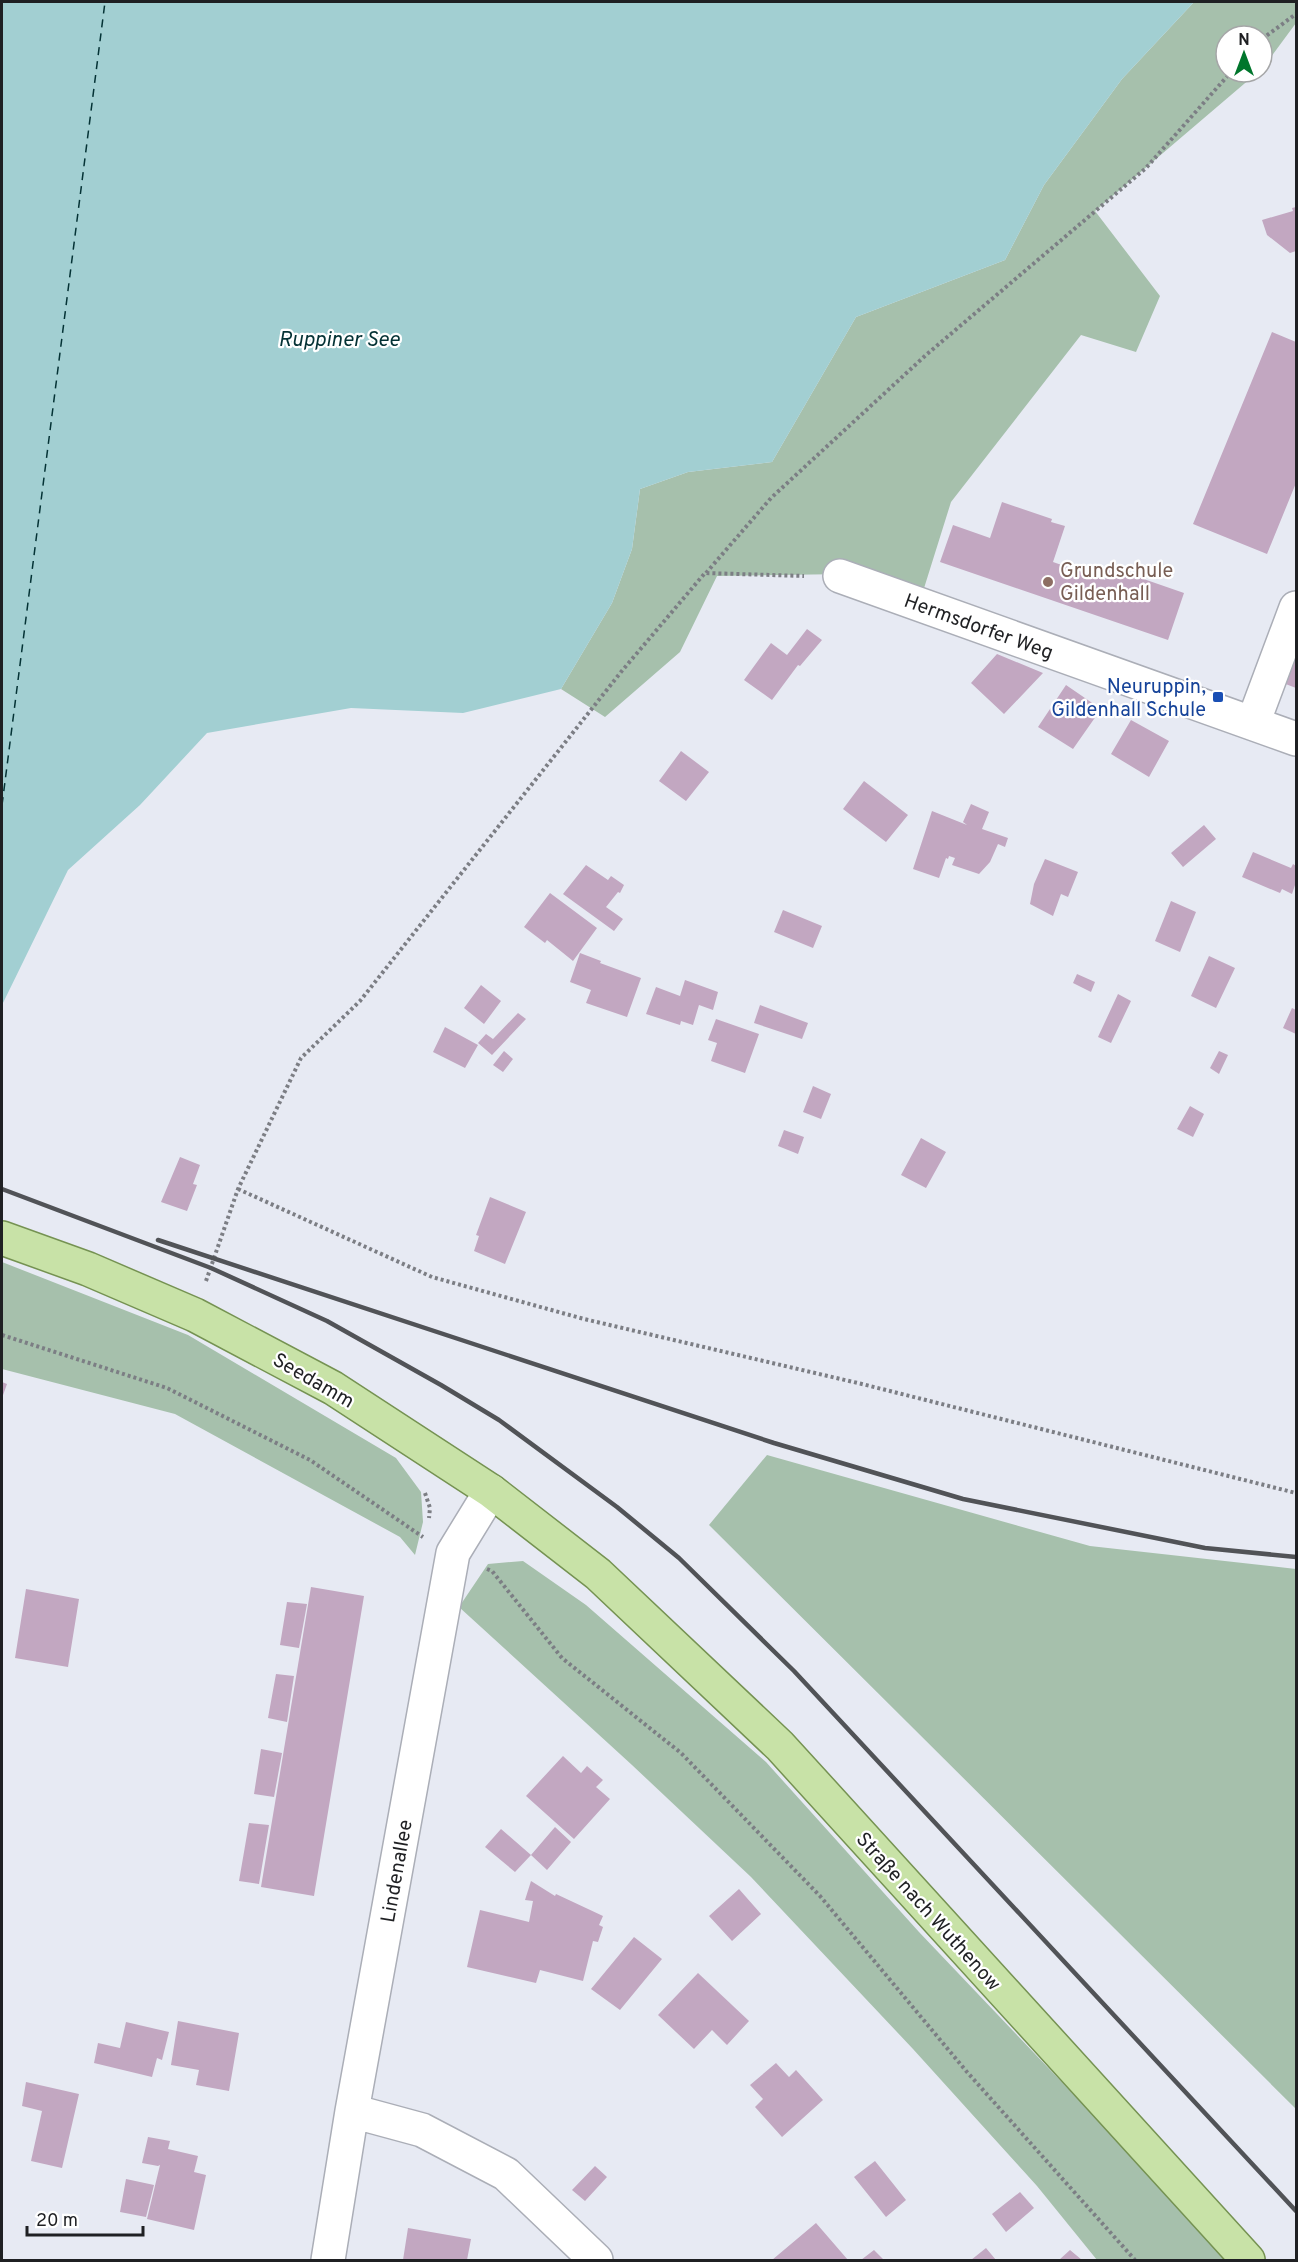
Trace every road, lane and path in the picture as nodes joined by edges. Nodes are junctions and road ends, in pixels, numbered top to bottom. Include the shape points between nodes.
1 (1296, 14) edge
2 (1274, 30) edge
3 (1221, 84) edge
4 (705, 573) junction
5 (840, 576) joint
6 (1296, 608) edge
7 (1253, 723) junction
8 (1296, 739) edge
9 (238, 1189) junction
10 (2, 1238) edge
11 (205, 1286) dead end
12 (2, 1335) edge
13 (424, 1491) dead end
14 (491, 1491) junction
15 (1296, 1493) edge
16 (429, 1519) dead end
17 (428, 1530) dead end
18 (453, 1553) junction
19 (598, 1574) joint
20 (352, 2111) junction
21 (328, 2260) edge
22 (596, 2260) edge
23 (1135, 2260) edge
24 (1248, 2260) edge

1 - 2 path
3 - 4 path via 1146,168 917,363 771,498
4 - 5 path
4 - 9 path via 621,672 360,1001 301,1058
5 - 7 street, Hermsdorfer Weg
6 - 7 street
7 - 8 street, Hermsdorfer Weg
9 - 11 path
9 - 15 path via 432,1277 584,1319
10 - 14 main road, Seedamm via 88,1269 195,1315 333,1388
12 - 17 path via 167,1388 310,1460 428,1540
13 - 16 path
14 - 18 street, Lindenallee
14 - 19 main road, Seedamm
18 - 20 street, Lindenallee
18 - 23 path via 492,1571 562,1658 681,1752 820,1896 975,2080
19 - 24 main road, Straße nach Wuthenow via 780,1746
20 - 21 street, Lindenallee
20 - 22 street via 422,2130 506,2174

